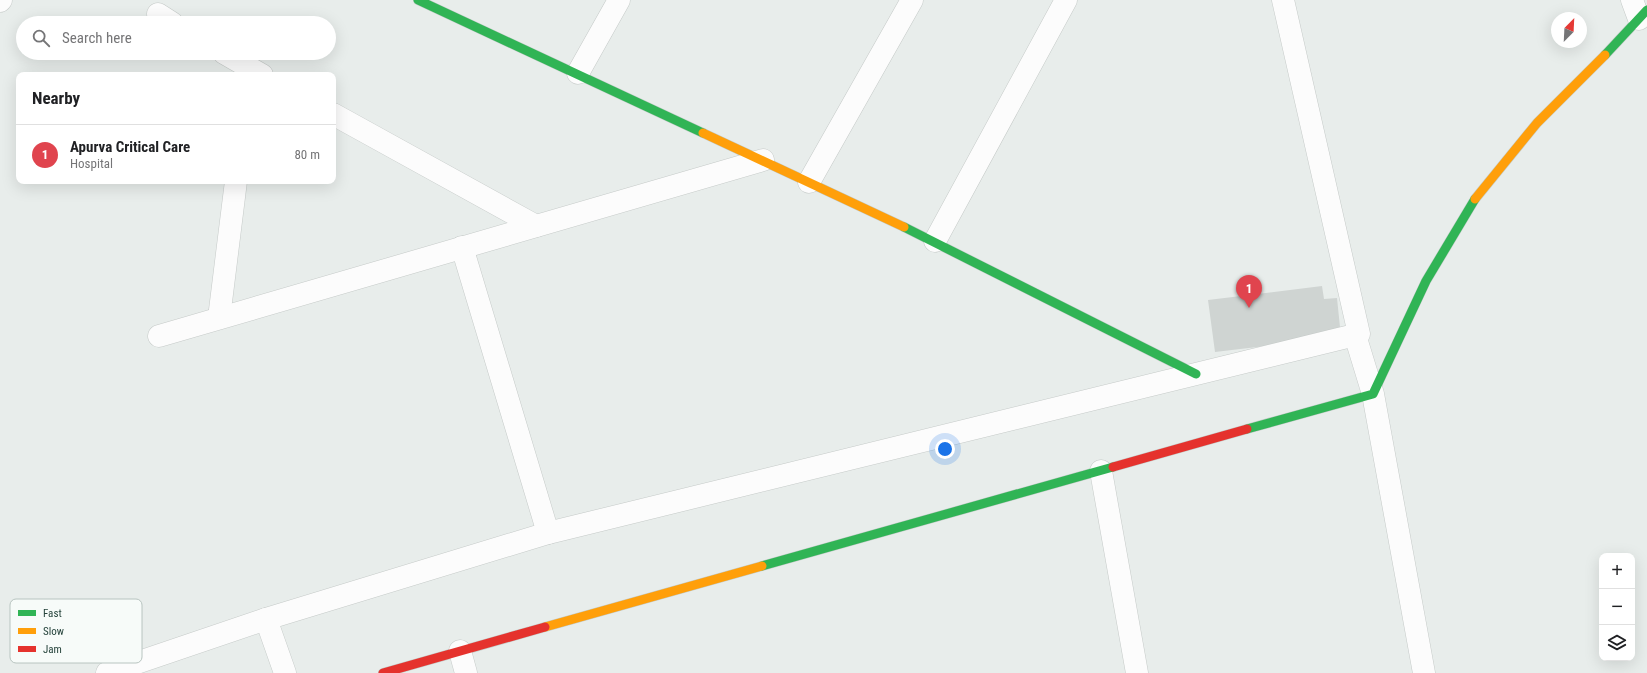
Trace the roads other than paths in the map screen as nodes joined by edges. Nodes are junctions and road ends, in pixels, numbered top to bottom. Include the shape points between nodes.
1 (418, 0) edge
2 (619, 0) edge
3 (912, 0) edge
4 (1066, 0) edge
5 (1282, 0) edge
6 (1639, 10) edge
7 (234, 60) edge
8 (252, 72) edge
9 (578, 73) junction
10 (336, 116) edge
11 (763, 160) junction
12 (810, 182) junction
13 (236, 184) edge
14 (536, 226) junction
15 (935, 241) junction
16 (462, 247) junction
17 (219, 318) junction
18 (1355, 335) junction
19 (158, 336) dead end
20 (1196, 374) junction
21 (1374, 394) junction
22 (1101, 471) junction
23 (548, 533) junction
24 (266, 619) junction
25 (460, 651) junction
26 (142, 661) edge
27 (136, 663) edge
28 (107, 673) edge
29 (285, 673) edge
30 (382, 673) edge
31 (466, 673) edge
32 (1137, 673) edge
33 (1424, 673) edge

1 - 9 street
2 - 9 street
3 - 12 street
4 - 15 street
5 - 18 street via 1359,334
6 - 21 street via 1479,191 1426,281
7 - 8 street
9 - 11 street
10 - 14 street
11 - 12 street
11 - 14 street
12 - 15 street
13 - 17 street
14 - 16 street
15 - 20 street
16 - 17 street
16 - 23 street
17 - 19 street
18 - 20 street
18 - 21 street
20 - 23 street
21 - 22 street
21 - 33 street
22 - 25 street
22 - 32 street
23 - 24 street
24 - 26 street
24 - 29 street
25 - 30 street
25 - 31 street
27 - 28 street

